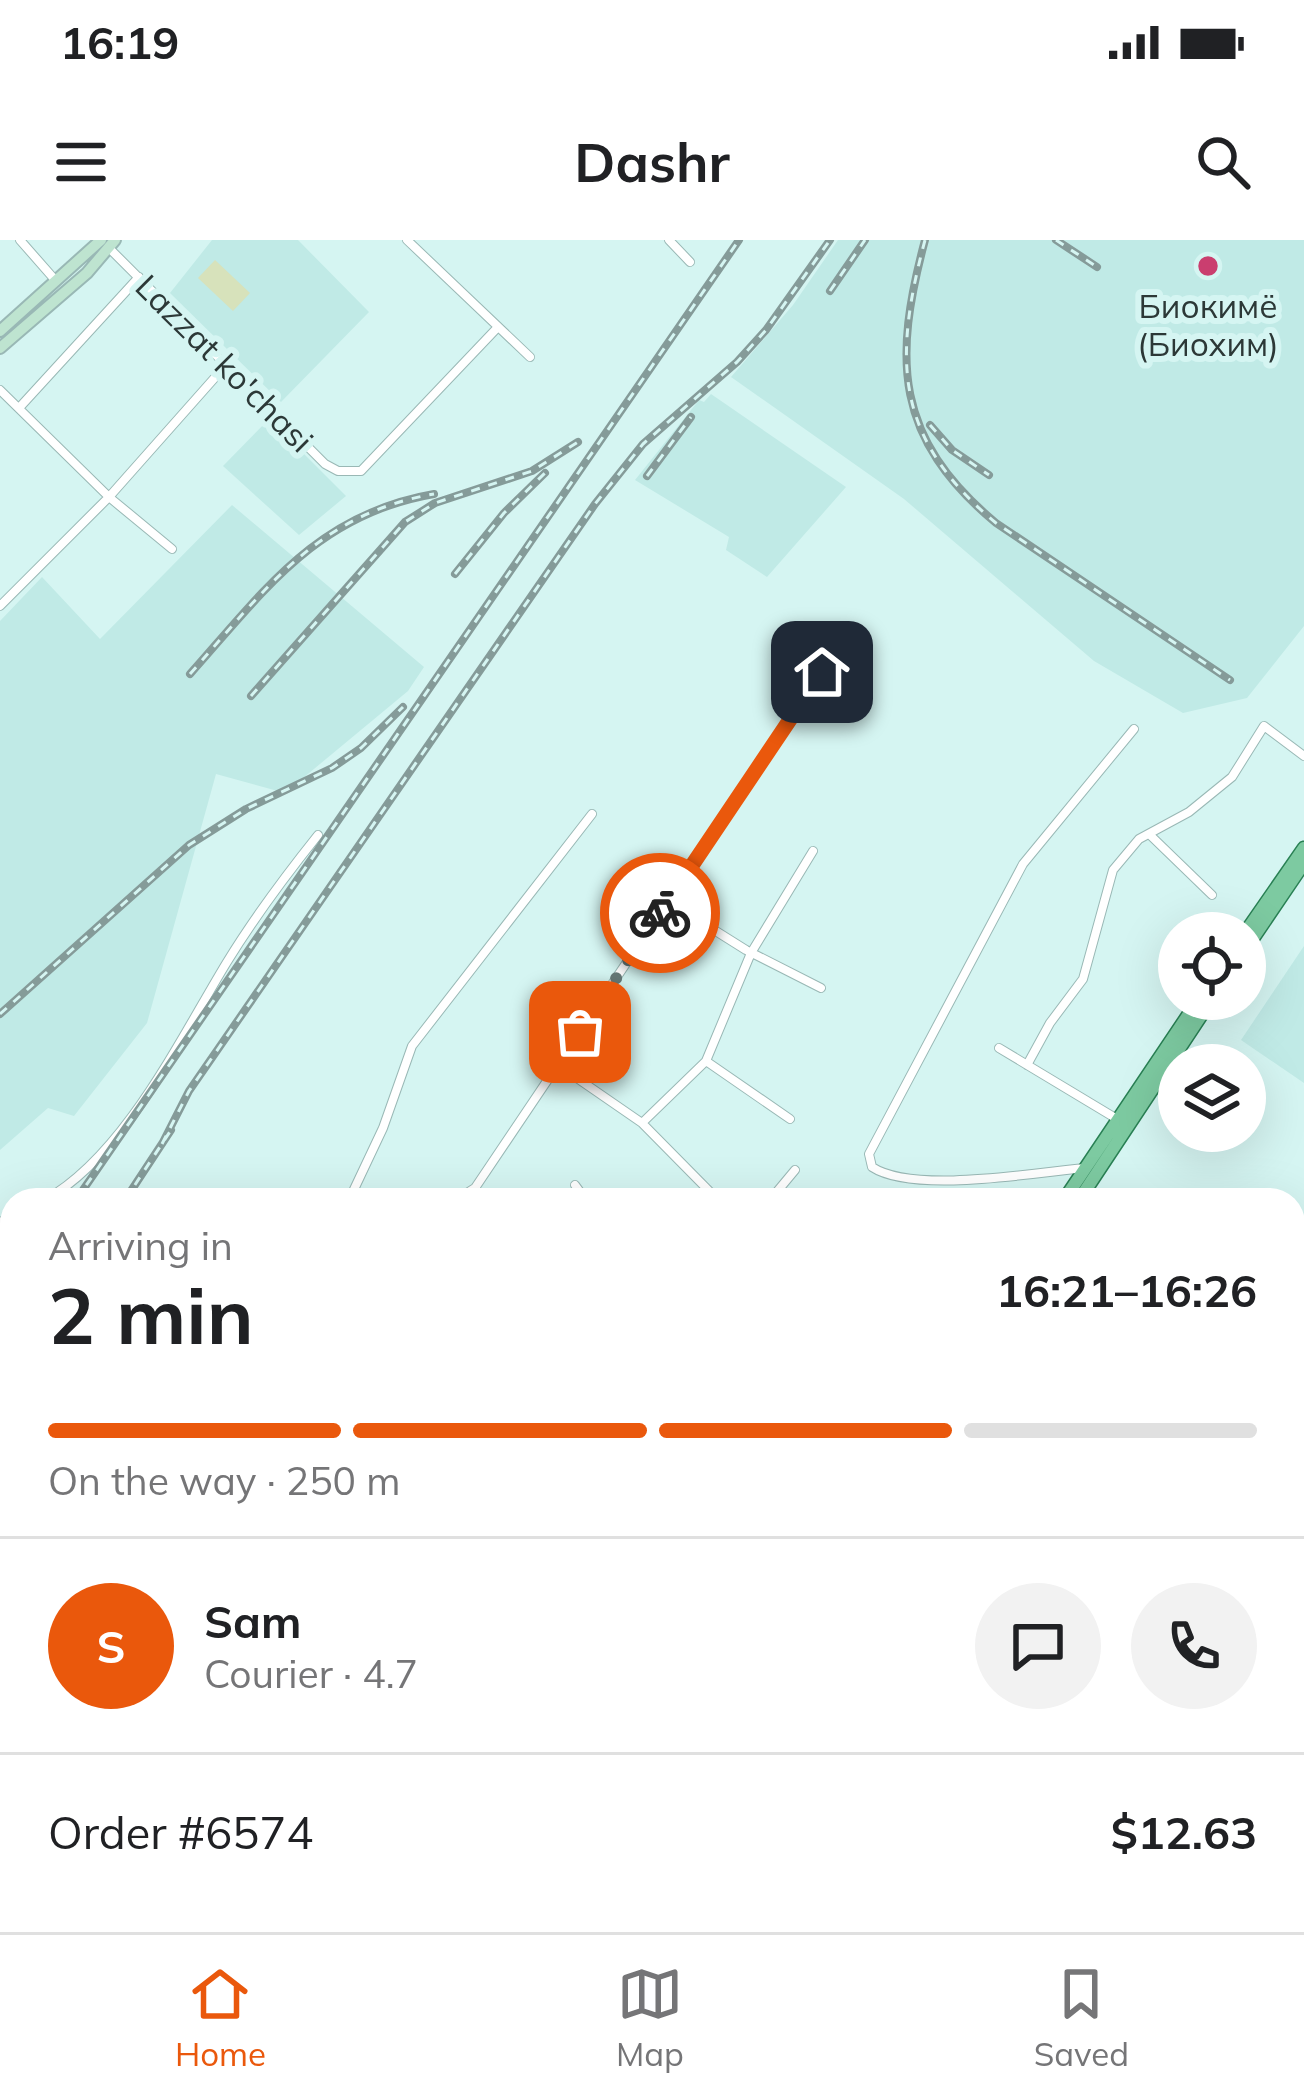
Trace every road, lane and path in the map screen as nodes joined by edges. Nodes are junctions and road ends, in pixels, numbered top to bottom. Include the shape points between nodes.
1 (20, 240) edge
2 (407, 240) edge
3 (669, 240) edge
4 (108, 243) edge
5 (690, 262) dead end
6 (139, 277) junction
7 (56, 281) junction
8 (498, 327) junction
9 (0, 331) edge
10 (0, 348) edge
11 (530, 357) dead end
12 (226, 365) junction
13 (0, 390) edge
14 (19, 408) junction
15 (109, 497) junction
16 (172, 549) dead end
17 (0, 606) edge
18 (822, 672) dead end
19 (1134, 729) dead end
20 (1304, 757) edge
21 (592, 814) dead end
22 (1148, 834) junction
23 (318, 835) dead end
24 (1304, 848) edge
25 (813, 851) dead end
26 (1304, 863) edge
27 (1212, 896) dead end
28 (668, 901) junction
29 (1260, 912) edge
30 (1266, 919) edge
31 (751, 952) junction
32 (821, 988) dead end
33 (1186, 1020) edge
34 (1198, 1020) edge
35 (999, 1048) dead end
36 (706, 1061) junction
37 (558, 1065) junction
38 (1027, 1065) junction
39 (790, 1119) dead end
40 (1122, 1122) junction
41 (642, 1123) junction
42 (1086, 1168) junction
43 (795, 1170) dead end
44 (575, 1185) dead end
45 (61, 1188) edge
46 (355, 1188) edge
47 (475, 1188) edge
48 (577, 1188) edge
49 (706, 1188) edge
50 (780, 1188) edge
51 (1072, 1188) edge
52 (1085, 1188) edge

1 - 7 street
2 - 8 street
3 - 5 street
4 - 6 street, Lazzat ko'chasi
4 - 7 main road
4 - 10 main road via 87,273
6 - 12 street, Lazzat ko'chasi
6 - 14 street
7 - 9 main road
8 - 11 street
8 - 12 street, Lazzat ko'chasi via 361,471 350,473 325,464
12 - 15 street
13 - 14 street
14 - 15 street
15 - 16 street
15 - 17 street
18 - 28 street
19 - 42 street via 1023,864 869,1154 885,1176 923,1181
20 - 22 street via 1264,726 1232,777
21 - 46 street via 412,1046
22 - 27 street
22 - 38 street via 1113,869 1083,979
23 - 45 street via 110,1143
24 - 29 main road
25 - 31 street
26 - 30 main road
28 - 31 street
28 - 37 street
31 - 32 street
31 - 36 street
33 - 40 main road
34 - 40 main road
35 - 38 street
36 - 39 street
36 - 41 street
37 - 41 street
37 - 47 street
38 - 40 street
40 - 42 main road
40 - 52 main road
41 - 49 street
42 - 51 main road
43 - 50 street
44 - 48 street

